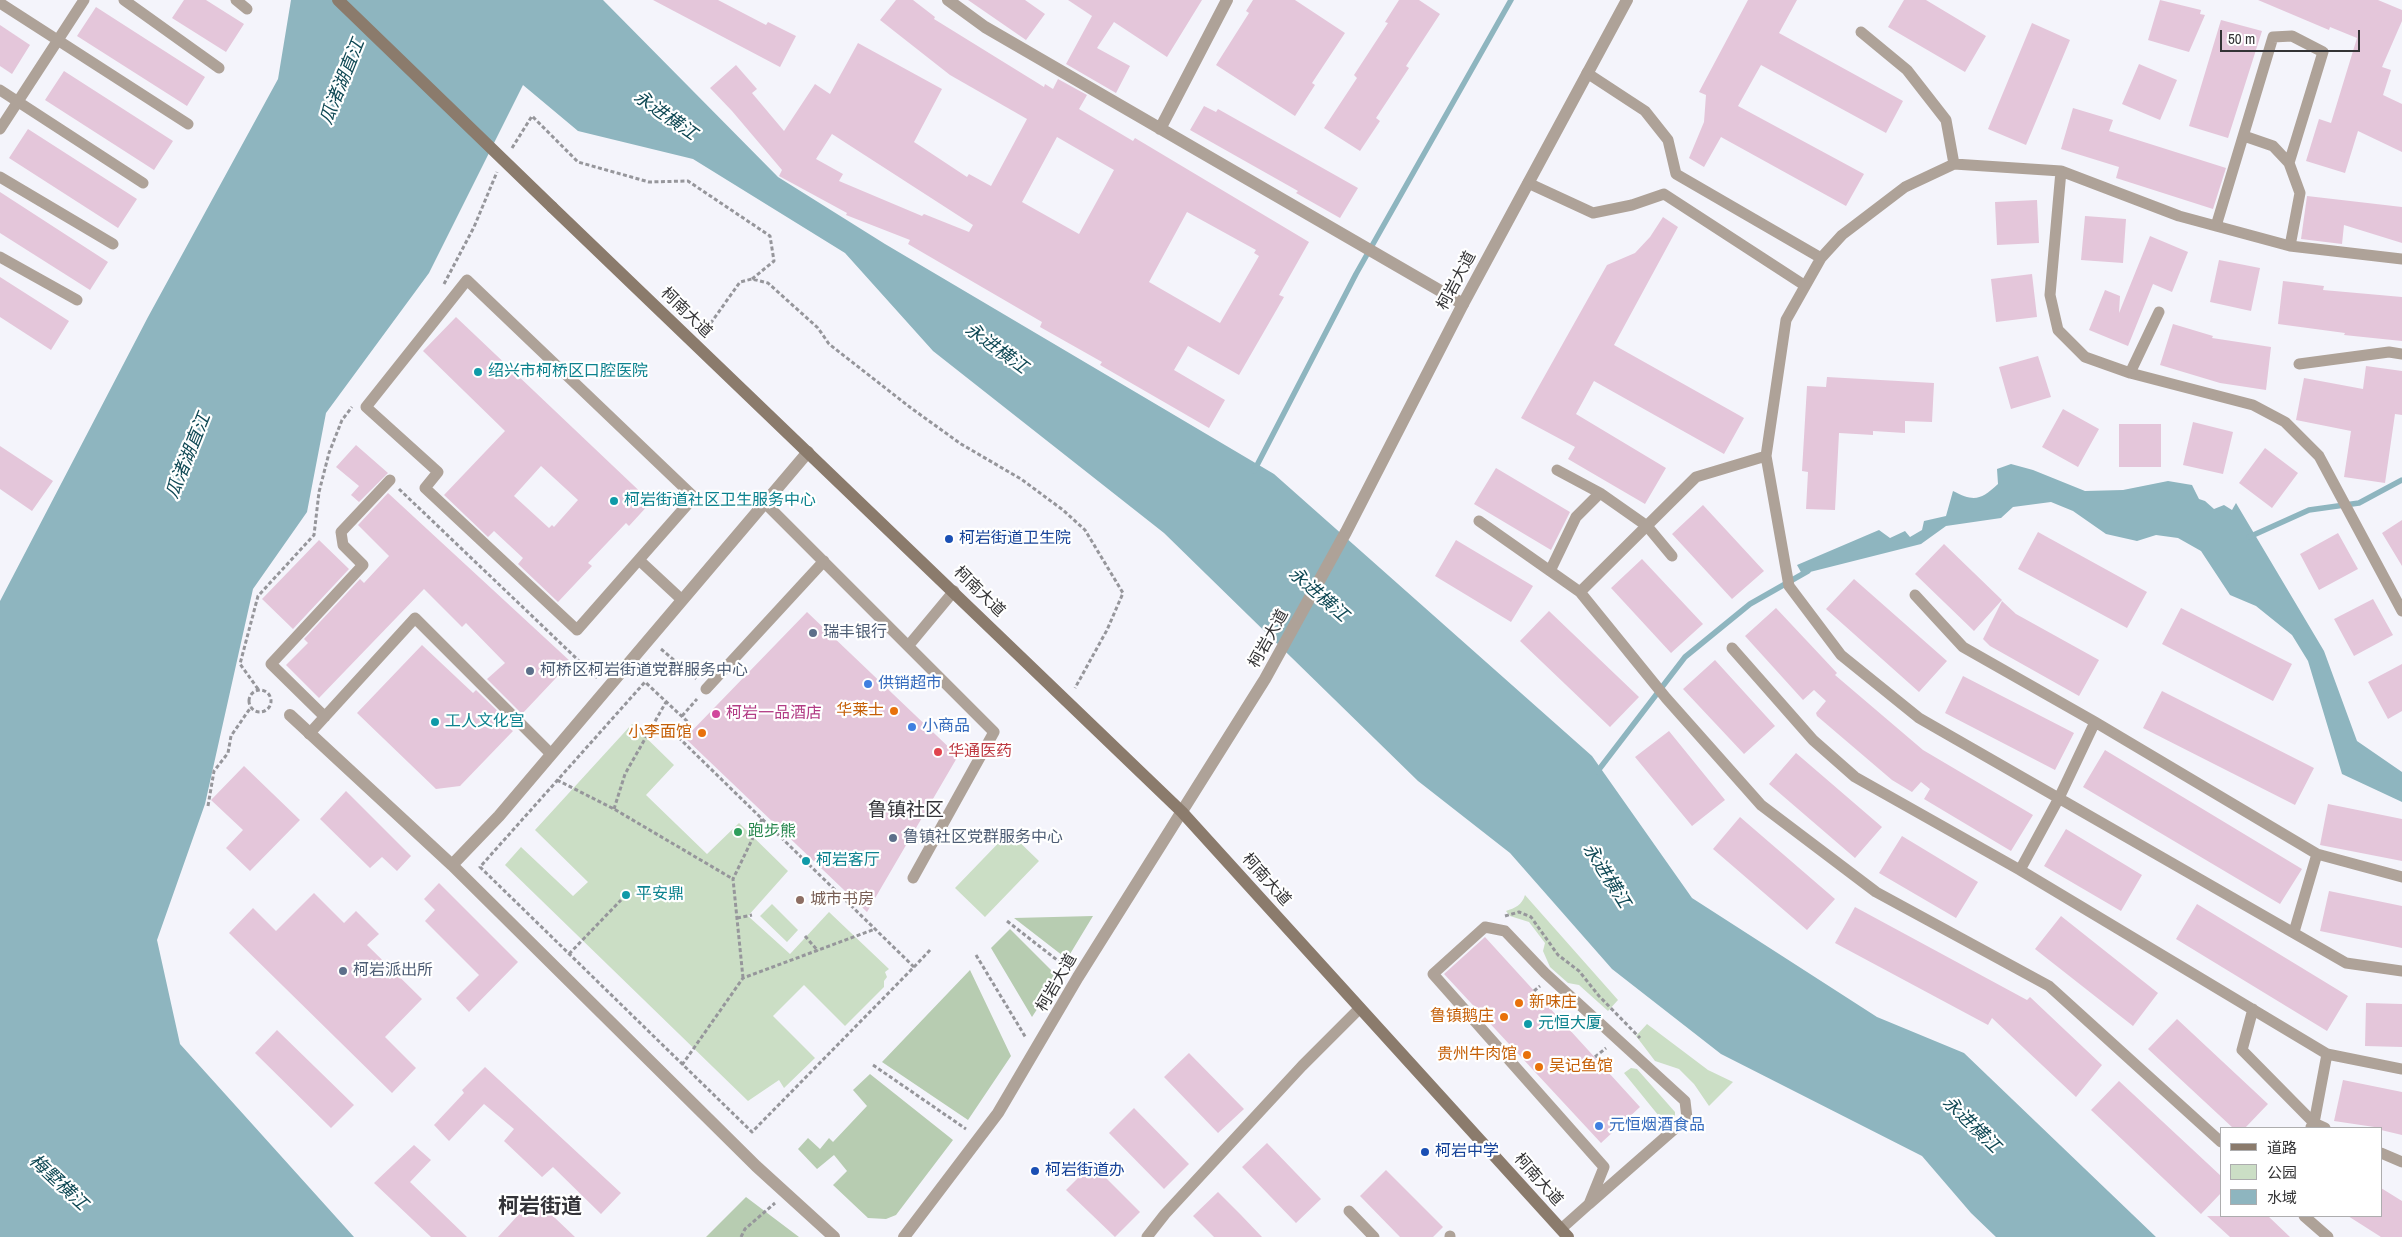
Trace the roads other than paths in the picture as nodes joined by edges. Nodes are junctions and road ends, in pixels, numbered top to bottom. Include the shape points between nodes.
1 (84, 0) edge
2 (124, 0) edge
3 (236, 0) edge
4 (338, 0) edge
5 (948, 0) edge
6 (1227, 0) edge
7 (1627, 0) edge
8 (0, 3) edge
9 (248, 9) dead end
10 (1861, 32) dead end
11 (58, 41) junction
12 (219, 68) dead end
13 (1587, 73) junction
14 (0, 90) edge
15 (18, 102) junction
16 (188, 124) dead end
17 (0, 129) edge
18 (1160, 129) junction
19 (2244, 136) junction
20 (2290, 163) junction
21 (1954, 164) junction
22 (2060, 171) junction
23 (0, 177) edge
24 (143, 183) dead end
25 (1528, 183) junction
26 (2216, 226) junction
27 (113, 244) dead end
28 (2290, 246) junction
29 (0, 257) edge
30 (1821, 258) junction
31 (2402, 259) edge
32 (1804, 285) junction
33 (77, 300) dead end
34 (1463, 304) junction
35 (2158, 312) dead end
36 (2402, 354) edge
37 (2299, 364) dead end
38 (2130, 373) junction
39 (808, 452) junction
40 (1766, 456) junction
41 (1558, 470) dead end
42 (390, 480) road end
43 (1600, 494) junction
44 (764, 502) junction
45 (1479, 521) dead end
46 (1646, 526) junction
47 (1672, 556) dead end
48 (639, 560) junction
49 (824, 561) junction
50 (1550, 571) junction
51 (954, 591) junction
52 (1580, 592) junction
53 (1915, 595) dead end
54 (681, 599) junction
55 (2402, 611) edge
56 (910, 645) junction
57 (1732, 648) dead end
58 (706, 688) road end
59 (290, 715) dead end
60 (325, 717) junction
61 (2095, 722) junction
62 (310, 734) junction
63 (551, 754) junction
64 (2059, 798) junction
65 (1182, 812) junction
66 (2317, 854) junction
67 (452, 866) junction
68 (2020, 870) junction
69 (2402, 877) edge
70 (913, 878) dead end
71 (2294, 932) junction
72 (2402, 971) edge
73 (1360, 1008) junction
74 (2253, 1009) junction
75 (2327, 1054) junction
76 (2402, 1068) edge
77 (2312, 1126) edge
78 (2220, 1141) edge
79 (2382, 1153) edge
80 (2402, 1162) edge
81 (1589, 1204) junction
82 (1349, 1211) dead end
83 (2305, 1217) edge
84 (1564, 1233) edge
85 (834, 1237) edge
86 (904, 1237) edge
87 (1147, 1237) edge
88 (1374, 1237) edge
89 (2328, 1237) edge

1 - 11 lane
2 - 12 lane
3 - 9 lane
4 - 39 main road, 柯南大道, bridge
5 - 18 street via 985,27
6 - 18 street
7 - 13 street, 柯岩大道
8 - 11 lane
10 - 21 lane via 1907,70 1946,120
11 - 15 lane
11 - 16 lane
13 - 25 street, 柯岩大道
13 - 30 lane via 1646,111 1668,140 1676,174
14 - 15 lane
15 - 17 lane
15 - 24 lane
18 - 34 street
19 - 20 lane via 2273,146
19 - 20 lane via 2273,37 2292,36 2323,52
19 - 26 lane
20 - 28 lane via 2300,193
21 - 22 lane
21 - 30 lane via 1905,187 1842,235
22 - 26 lane via 2179,216
22 - 38 lane via 2050,295 2058,330 2085,357
23 - 27 lane
25 - 32 lane via 1593,213 1664,194
25 - 34 street, 柯岩大道
26 - 28 lane
28 - 31 lane
29 - 33 lane
30 - 32 lane
32 - 40 lane via 1786,320
34 - 65 street, 柯岩大道 via 1346,532 1265,679
35 - 38 lane
36 - 37 lane via 2389,352
38 - 55 lane via 2253,405 2285,422 2319,456
39 - 44 street
39 - 51 main road, 柯南大道
40 - 46 lane via 1696,477
40 - 64 lane via 1788,586 1841,655 1919,718
41 - 43 lane
42 - 60 lane via 341,532 342,545 363,565 271,664
43 - 46 lane
43 - 50 lane via 1576,517
44 - 49 lane
44 - 54 street
45 - 50 lane
46 - 47 lane
46 - 52 lane
48 - 48 lane via 694,497 467,280 366,407 438,472 425,488 577,630
48 - 54 lane
49 - 56 lane
49 - 58 lane
50 - 52 lane
51 - 56 lane
51 - 65 main road, 柯南大道
52 - 78 lane via 1666,698 1761,805 1876,892 2049,986
53 - 61 lane via 1963,647
54 - 63 street
56 - 70 lane via 994,732
57 - 68 lane via 1813,740 1855,777
59 - 62 street
60 - 62 lane
60 - 63 lane via 415,618
61 - 64 lane
61 - 66 lane
62 - 67 street
63 - 67 street
64 - 68 lane
64 - 71 lane
65 - 73 main road, 柯南大道
65 - 86 street, 柯岩大道 via 1078,977 998,1113
66 - 69 lane
66 - 71 lane
67 - 85 street via 670,1082
68 - 74 lane
71 - 72 lane via 2346,962
73 - 84 main road, 柯南大道
73 - 87 lane via 1302,1066
74 - 75 lane
74 - 77 lane via 2242,1050
75 - 76 lane
75 - 77 lane
79 - 80 lane
81 - 81 lane via 1687,1118 1685,1101 1545,973 1505,931 1485,927 1433,974 1604,1167
81 - 84 lane
82 - 88 lane
83 - 89 lane

